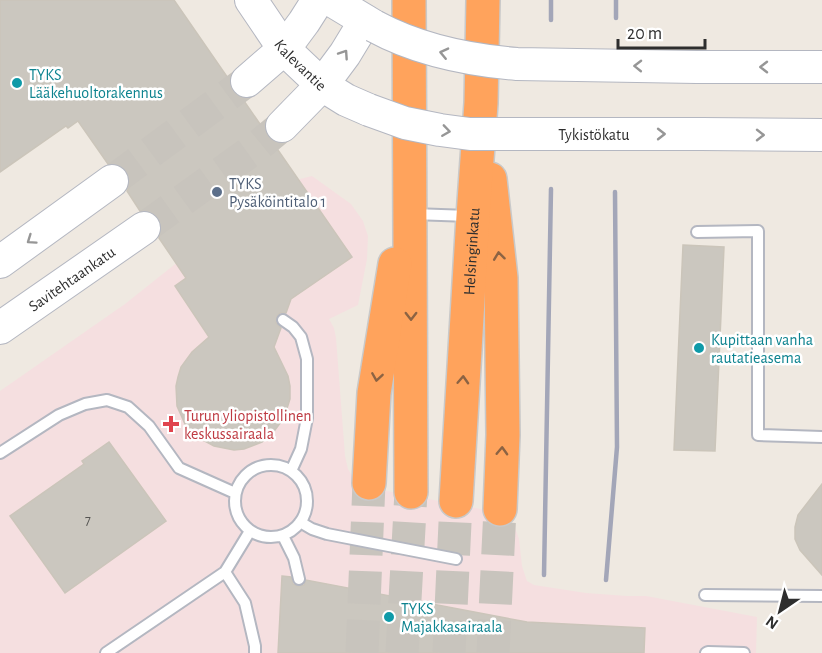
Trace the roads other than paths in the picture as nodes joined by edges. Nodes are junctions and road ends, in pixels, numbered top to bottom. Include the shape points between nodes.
1 (251, 0) edge
2 (318, 0) edge
3 (331, 0) edge
4 (409, 0) edge
5 (483, 0) edge
6 (369, 24) junction
7 (284, 49) junction
8 (822, 67) edge
9 (247, 81) tunnel mouth
10 (322, 85) junction
11 (481, 103) junction
12 (369, 110) joint
13 (282, 126) tunnel mouth
14 (822, 135) edge
15 (410, 174) junction
16 (112, 181) tunnel mouth
17 (411, 213) junction
18 (472, 216) junction
19 (144, 228) tunnel mouth
20 (697, 232) dead end
21 (0, 262) edge
22 (284, 320) dead end
23 (0, 328) edge
24 (822, 437) edge
25 (0, 453) edge
26 (291, 471) junction
27 (369, 483) tunnel mouth
28 (411, 492) tunnel mouth
29 (235, 494) junction
30 (456, 501) tunnel mouth
31 (500, 509) tunnel mouth
32 (300, 522) junction
33 (250, 531) junction
34 (283, 536) junction
35 (456, 559) dead end
36 (225, 572) junction
37 (299, 579) dead end
38 (705, 595) dead end
39 (822, 596) edge
40 (106, 653) edge
41 (255, 653) edge
42 (706, 653) edge
43 (744, 653) edge

1 - 7 main road, Kalevantie
2 - 7 main road
3 - 6 main road
4 - 15 highway
5 - 11 highway, Helsinginkatu
8 -> 6 main road, bridge via 488,62 408,42
10 -> 6 main road
7 - 9 main road
7 - 10 main road, Kalevantie
10 - 12 main road, Kalevantie
10 - 13 main road
11 - 18 highway, Helsinginkatu
31 -> 11 highway via 501,278
12 -> 14 main road, Tykistökatu, bridge via 405,123 470,134
15 - 17 highway
15 -> 27 highway via 374,393
16 -> 21 main road
17 - 18 lane
17 -> 28 highway
30 -> 18 highway, Helsinginkatu
19 - 23 main road, Savitehtaankatu
20 - 24 lane via 758,231 758,435
22 - 26 lane via 301,337 308,359 307,418 302,449
25 - 29 lane via 58,415 107,400 128,407 149,426 179,468
26 - 29 lane via 265,465 253,469 242,478
26 - 32 lane via 301,480 306,493 307,506
29 - 33 lane via 237,516
32 - 34 lane
32 - 35 lane via 327,534
33 - 34 lane via 269,538
33 - 36 lane
34 - 37 lane
36 - 40 lane
36 - 41 lane via 245,603
38 - 39 lane
42 - 43 lane

